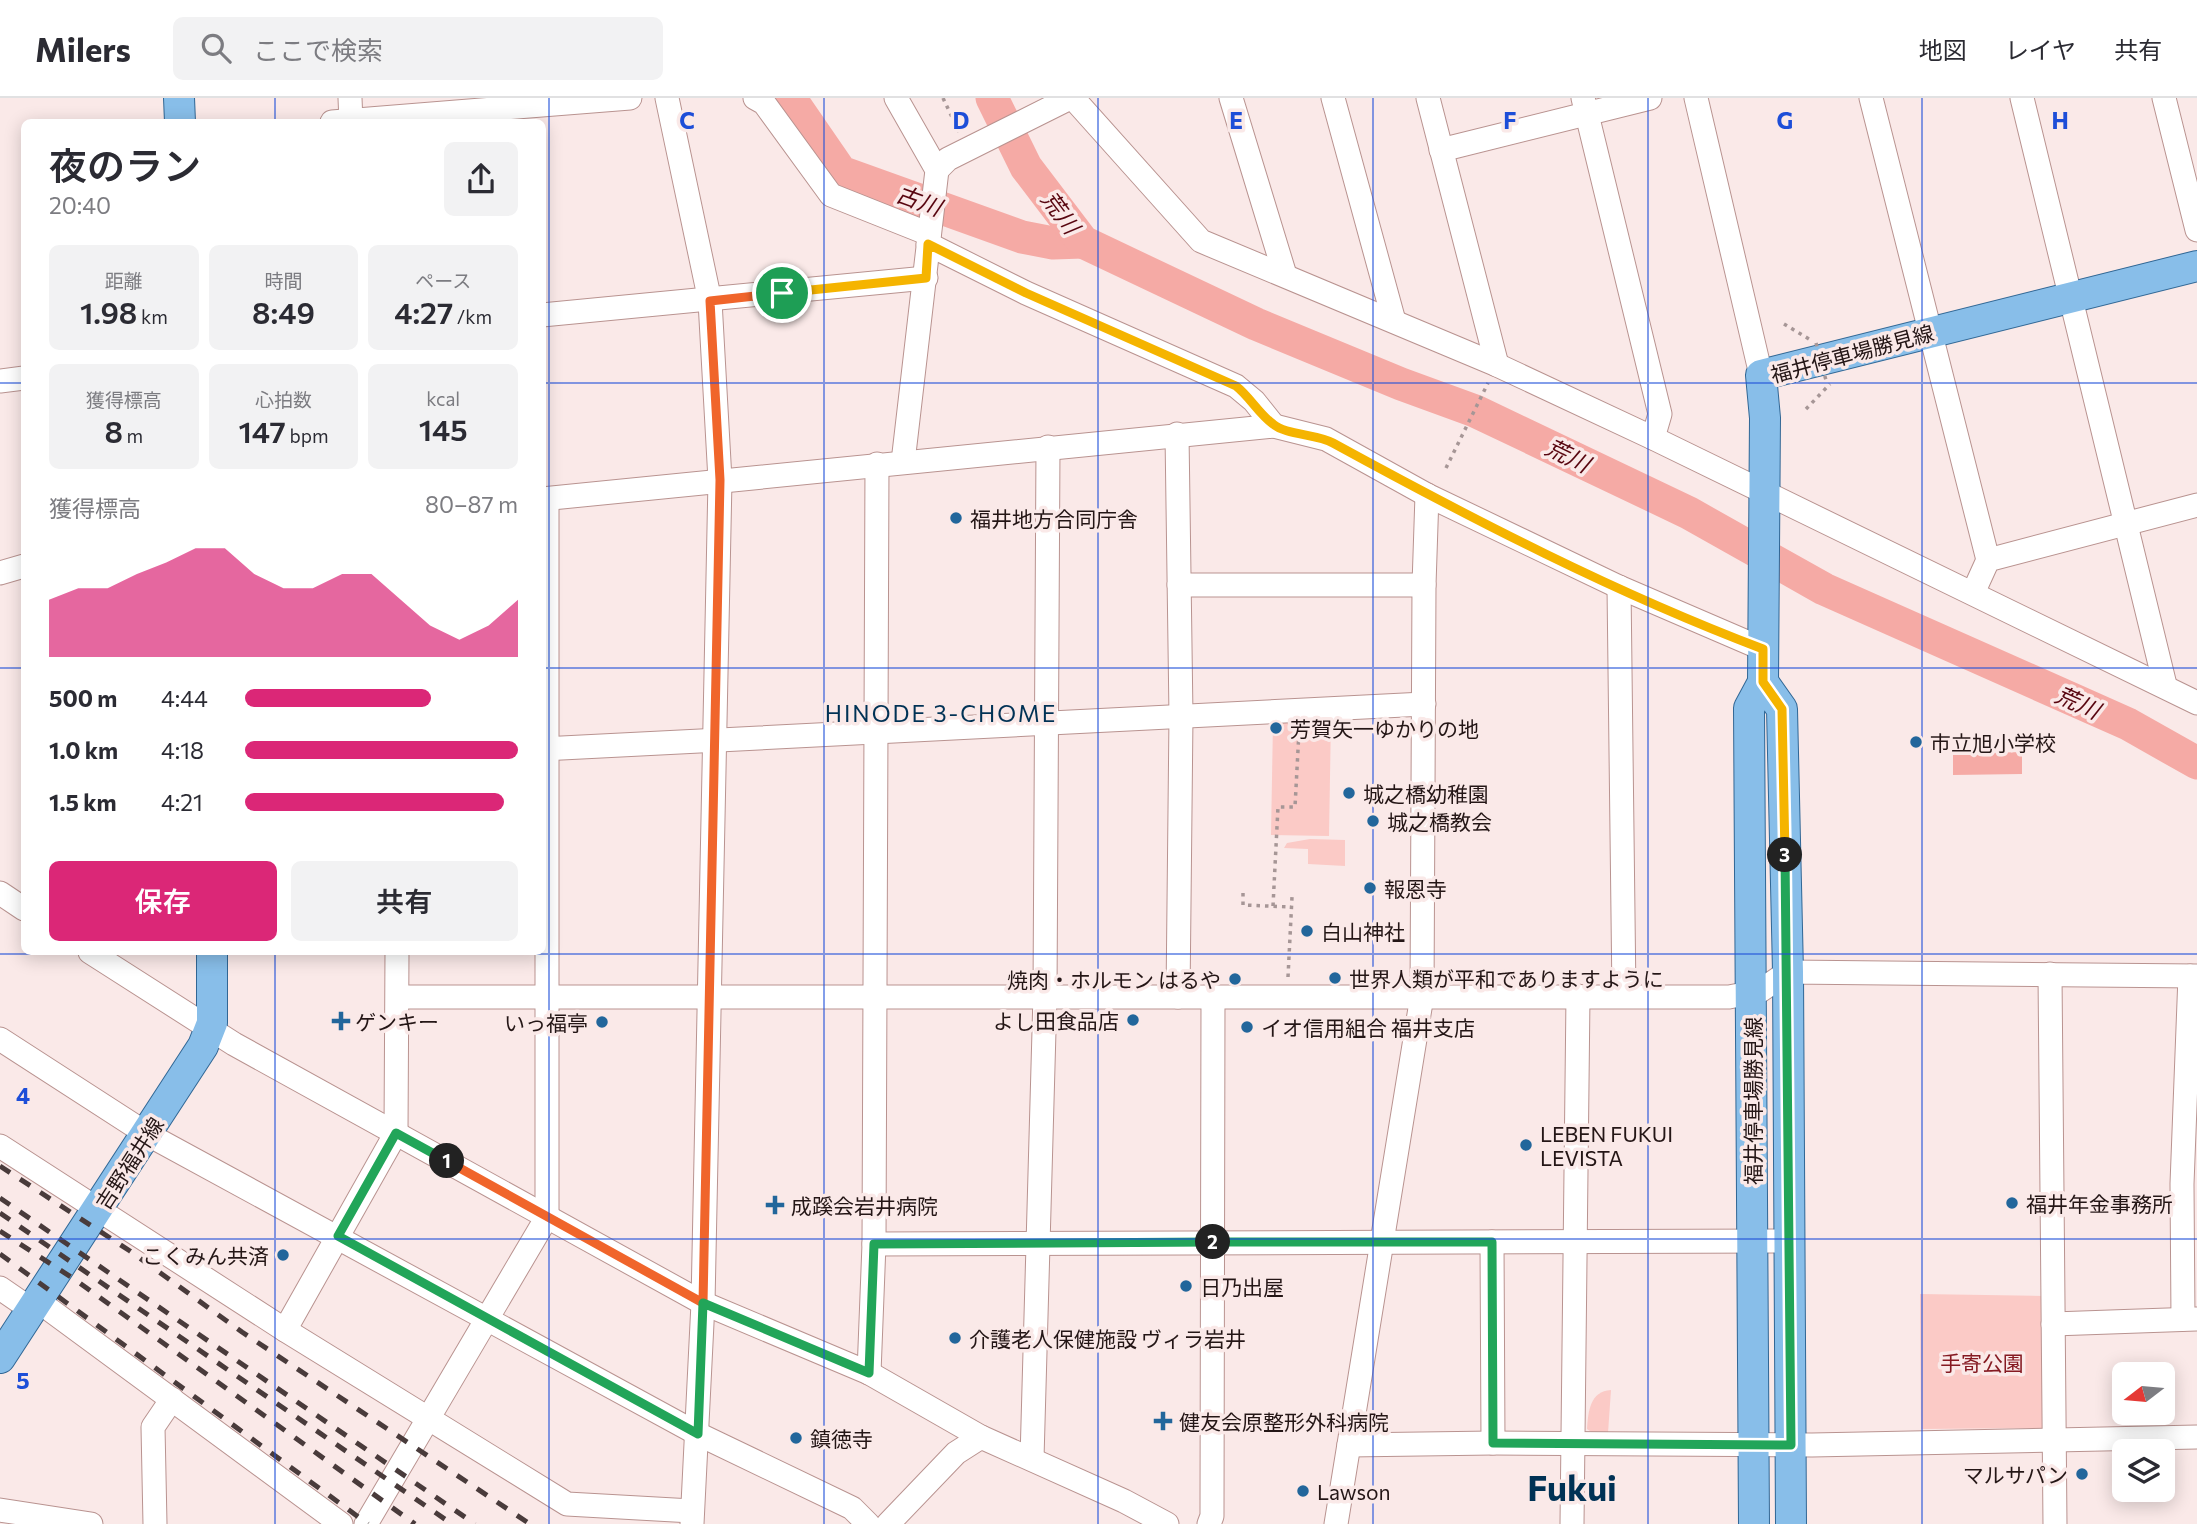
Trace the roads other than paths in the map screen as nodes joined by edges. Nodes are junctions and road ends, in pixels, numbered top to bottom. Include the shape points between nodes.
1 (179, 98) edge
2 (630, 98) edge
3 (667, 98) edge
4 (896, 98) edge
5 (1071, 98) edge
6 (1231, 98) edge
7 (1333, 98) edge
8 (1428, 98) edge
9 (1650, 98) edge
10 (1696, 98) edge
11 (1871, 98) edge
12 (2022, 98) edge
13 (2164, 98) edge
14 (766, 99) edge
15 (1584, 106) edge
16 (507, 110) edge
17 (346, 116) edge
18 (180, 119) edge
19 (1441, 150) junction
20 (936, 178) junction
21 (2197, 230) edge
22 (929, 234) junction
23 (2197, 266) edge
24 (1285, 275) junction
25 (926, 278) junction
26 (2070, 297) junction
27 (710, 301) junction
28 (546, 315) edge
29 (1394, 321) junction
30 (1930, 332) junction
31 (1495, 369) junction
32 (1761, 374) junction
33 (21, 378) edge
34 (0, 381) edge
35 (1274, 426) junction
36 (1177, 434) junction
37 (1653, 438) junction
38 (1048, 447) junction
39 (903, 462) junction
40 (877, 464) junction
41 (720, 480) junction
42 (1427, 495) junction
43 (1764, 498) junction
44 (546, 499) edge
45 (2197, 505) edge
46 (2126, 523) junction
47 (1988, 560) junction
48 (21, 567) edge
49 (0, 573) edge
50 (1179, 585) junction
51 (1424, 585) junction
52 (1619, 587) junction
53 (1973, 593) junction
54 (1763, 649) junction
55 (1763, 682) junction
56 (2165, 685) junction
57 (2197, 703) edge
58 (1424, 704) junction
59 (1181, 716) junction
60 (1045, 723) junction
61 (875, 732) junction
62 (715, 740) junction
63 (546, 749) edge
64 (546, 872) edge
65 (0, 893) edge
66 (15, 910) edge
67 (95, 955) edge
68 (212, 955) edge
69 (397, 955) edge
70 (1788, 972) junction
71 (2050, 974) junction
72 (2193, 976) edge
73 (1752, 994) junction
74 (547, 995) junction
75 (1045, 995) junction
76 (710, 996) junction
77 (1422, 996) junction
78 (1578, 996) junction
79 (1624, 996) junction
80 (398, 997) junction
81 (1178, 997) junction
82 (1213, 997) junction
83 (874, 998) junction
84 (210, 1030) junction
85 (0, 1039) edge
86 (147, 1133) junction
87 (396, 1133) junction
88 (0, 1146) edge
89 (2189, 1184) edge
90 (99, 1210) junction
91 (547, 1217) junction
92 (338, 1236) junction
93 (1788, 1241) junction
94 (1215, 1242) junction
95 (1381, 1242) junction
96 (1492, 1242) junction
97 (1575, 1242) junction
98 (1040, 1243) junction
99 (1752, 1243) junction
100 (874, 1244) junction
101 (0, 1289) edge
102 (703, 1303) junction
103 (35, 1305) junction
104 (487, 1319) junction
105 (2190, 1319) edge
106 (2053, 1324) junction
107 (285, 1329) junction
108 (0, 1358) edge
109 (869, 1373) junction
110 (172, 1399) junction
111 (429, 1417) junction
112 (698, 1434) junction
113 (981, 1437) junction
114 (2197, 1437) edge
115 (2053, 1442) junction
116 (1493, 1443) junction
117 (1573, 1444) junction
118 (1753, 1445) junction
119 (1791, 1445) junction
120 (1349, 1446) junction
121 (1032, 1459) junction
122 (0, 1510) edge
123 (692, 1518) edge
124 (91, 1524) edge
125 (155, 1524) edge
126 (341, 1524) edge
127 (366, 1524) edge
128 (868, 1524) edge
129 (888, 1524) edge
130 (1167, 1524) edge
131 (1209, 1524) edge
132 (1336, 1524) edge
133 (1572, 1524) edge
134 (1754, 1524) edge
135 (1791, 1524) edge
136 (2054, 1524) edge

1 - 18 main road
2 - 16 street
3 - 27 street
4 - 20 street
5 - 20 street via 948,159
5 - 24 street via 1201,241
6 - 24 street
7 - 29 street
8 - 19 street
9 - 15 street
10 - 32 street
11 - 30 street
12 - 26 street
13 - 21 street
14 - 22 street via 831,195
15 - 19 street
15 - 37 street via 1660,414
16 - 17 street
19 - 31 street
20 - 22 street
22 - 25 street
22 - 35 street via 1026,293 1236,386
23 - 26 main road, 福井停車場勝見線
24 - 29 street
25 - 27 street
25 - 39 street
26 - 30 main road, 福井停車場勝見線
26 - 46 street
27 - 28 street
27 - 41 street
29 - 31 street
30 - 32 main road, 福井停車場勝見線
30 - 47 street
31 - 37 street
32 - 43 main road, 福井停車場勝見線
33 - 34 street
35 - 36 street
35 - 42 street via 1326,439
36 - 38 street
36 - 50 street
37 - 43 street
38 - 39 street
38 - 60 street
39 - 40 street
40 - 41 street
40 - 61 street
41 - 44 street
41 - 62 street
42 - 51 street
42 - 52 street
43 - 53 street
43 - 54 main road, 福井停車場勝見線
45 - 46 street
46 - 47 street
46 - 56 street
47 - 53 street
48 - 49 street
50 - 51 street
50 - 59 street
51 - 58 street
52 - 54 street
52 - 79 street
53 - 56 street
54 - 55 main road, 福井停車場勝見線
55 - 70 main road, 福井停車場勝見線 via 1782,709
55 - 73 main road, 福井停車場勝見線 via 1749,708
56 - 57 street
58 - 59 street
58 - 77 street
59 - 60 street
59 - 81 street
60 - 61 street
60 - 75 street
61 - 62 street
61 - 83 street
62 - 63 street
62 - 76 street
64 - 74 street
65 - 66 street
67 - 84 street
68 - 84 main road, 吉野福井線
69 - 80 street
70 - 71 street
70 - 73 street
70 - 93 main road, 福井停車場勝見線
71 - 72 street
71 - 106 street
72 - 89 street
73 - 79 street
73 - 99 main road, 福井停車場勝見線
74 - 76 street
74 - 80 street
74 - 91 street
75 - 81 street
75 - 83 street
75 - 98 street
76 - 83 street
76 - 102 street
77 - 78 street
77 - 82 street
77 - 95 street
78 - 79 street
78 - 97 street
80 - 87 street
81 - 82 street
82 - 94 street
83 - 100 street
84 - 86 main road, 吉野福井線
84 - 87 street
85 - 86 street
86 - 90 main road, 吉野福井線
86 - 92 street
87 - 91 street
87 - 92 street
88 - 90 street
89 - 105 street
90 - 103 main road, 吉野福井線
90 - 107 street
91 - 102 street
91 - 104 street
92 - 104 street
92 - 107 street
93 - 99 street
93 - 119 main road, 福井停車場勝見線
94 - 95 street
94 - 98 street
94 - 131 street
95 - 96 street
95 - 120 street
96 - 97 street
96 - 116 street
97 - 99 street
97 - 117 street
98 - 100 street
98 - 121 street
99 - 118 main road, 福井停車場勝見線
100 - 109 street
101 - 103 street
102 - 109 street
102 - 112 street
103 - 108 main road, 吉野福井線
103 - 110 street
104 - 111 street
104 - 112 street
105 - 106 street
106 - 115 street
107 - 111 street
109 - 113 street
110 - 125 street via 153,1427
110 - 126 street
111 - 123 street via 567,1504
111 - 127 street
112 - 123 street
112 - 128 street via 852,1507
113 - 121 street
113 - 129 street via 950,1459
114 - 115 street
115 - 119 street
115 - 136 street
116 - 117 street
116 - 120 street
117 - 118 street
117 - 133 street
118 - 119 street
118 - 134 main road, 福井停車場勝見線
119 - 135 main road, 福井停車場勝見線
120 - 132 street
121 - 130 street
122 - 124 street

